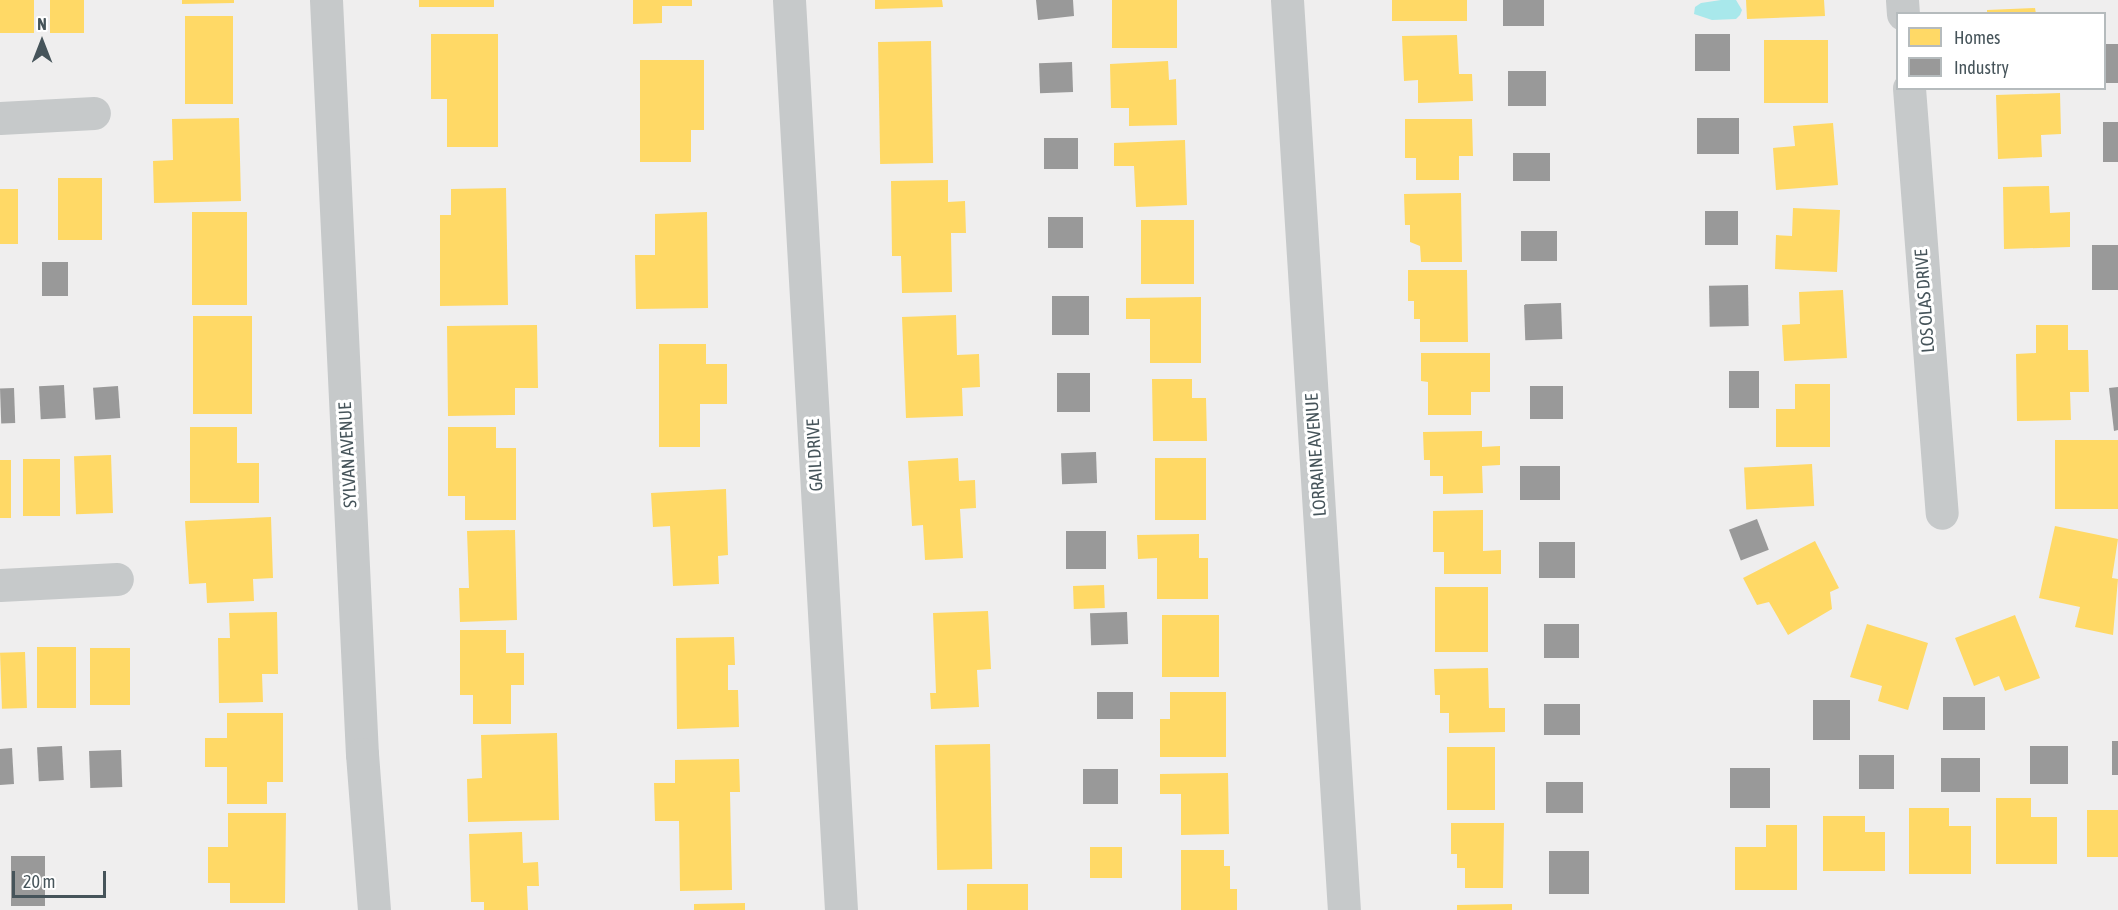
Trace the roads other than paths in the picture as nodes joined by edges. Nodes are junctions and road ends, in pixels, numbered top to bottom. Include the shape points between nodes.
1 (326, 0) edge
2 (789, 0) edge
3 (1287, 0) edge
4 (1909, 90) edge
5 (94, 113) dead end
6 (0, 118) edge
7 (1942, 513) dead end
8 (117, 579) dead end
9 (0, 585) edge
10 (375, 910) edge
11 (841, 910) edge
12 (1344, 910) edge

1 - 10 street, SYLVAN AVENUE via 362,754
2 - 11 street, GAIL DRIVE
3 - 12 street, LORRAINE AVENUE
4 - 7 street, LOS OLAS DRIVE
5 - 6 street
8 - 9 street

